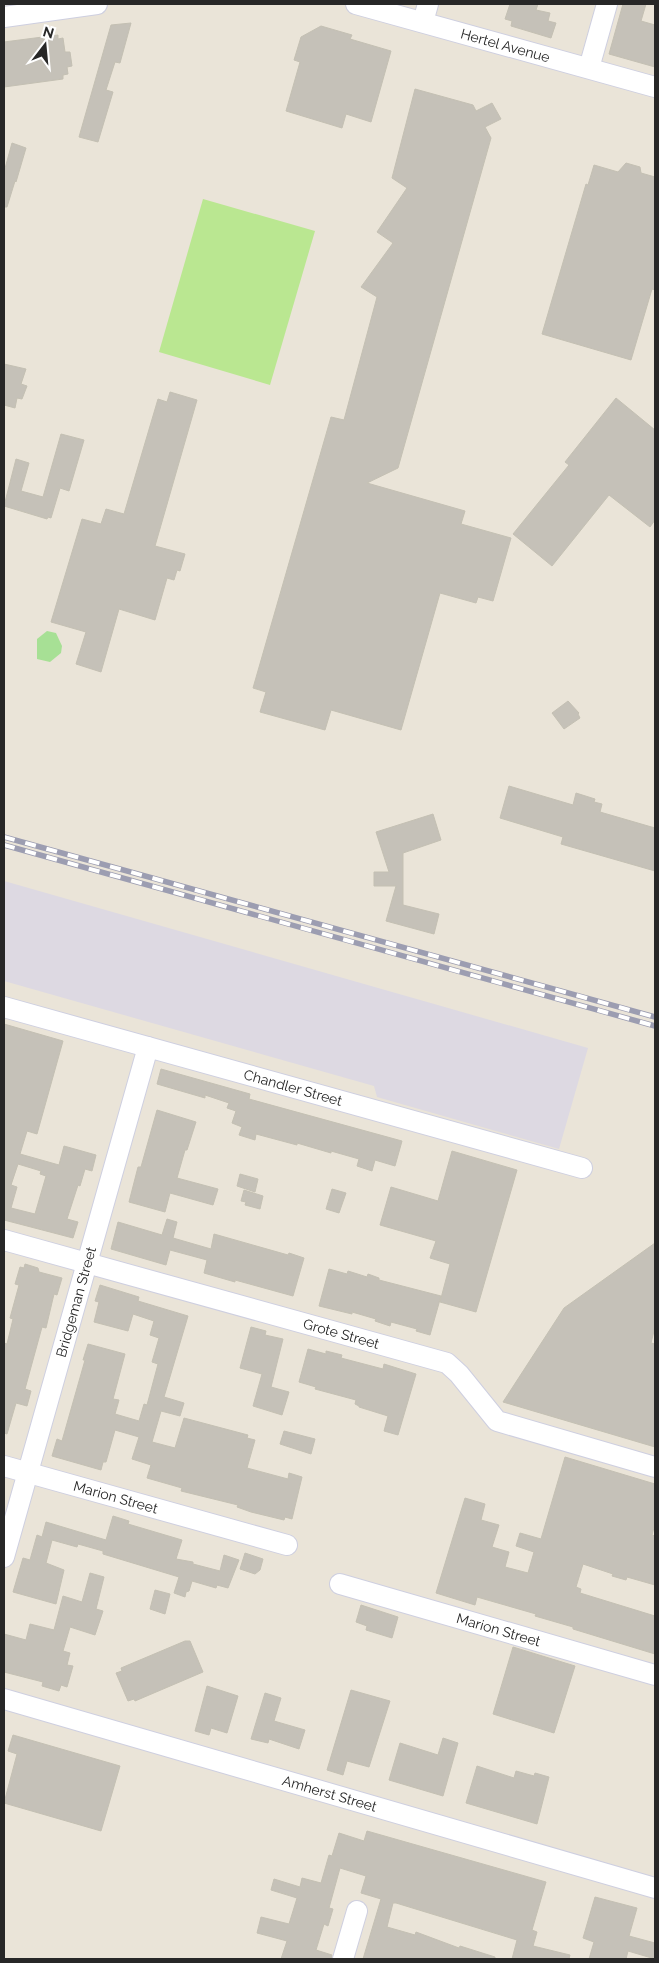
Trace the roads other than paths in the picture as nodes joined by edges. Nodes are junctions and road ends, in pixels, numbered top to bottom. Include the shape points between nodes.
1 (97, 4) edge
2 (356, 4) edge
3 (607, 4) edge
4 (71, 5) edge
5 (426, 13) edge
6 (4, 16) edge
7 (589, 68) junction
8 (655, 87) edge
9 (4, 1007) edge
10 (148, 1047) junction
11 (582, 1168) dead end
12 (4, 1240) edge
13 (87, 1263) junction
14 (4, 1466) edge
15 (655, 1467) edge
16 (27, 1472) junction
17 (287, 1545) dead end
18 (4, 1557) edge
19 (340, 1584) dead end
20 (655, 1675) edge
21 (4, 1699) edge
22 (655, 1888) edge
23 (357, 1911) dead end
24 (343, 1959) edge

1 - 4 street
2 - 5 street, Hertel Avenue
3 - 7 street
4 - 6 street
5 - 7 street, Hertel Avenue
7 - 8 street, Hertel Avenue
9 - 10 street, Chandler Street
10 - 11 street, Chandler Street
10 - 13 street, Bridgeman Street
12 - 13 street, Grote Street
13 - 15 street, Grote Street via 447,1363 497,1421
13 - 16 street, Bridgeman Street
14 - 16 street, Marion Street
16 - 17 street, Marion Street
16 - 18 street, Bridgeman Street
19 - 20 street, Marion Street
21 - 22 street, Amherst Street
23 - 24 street

